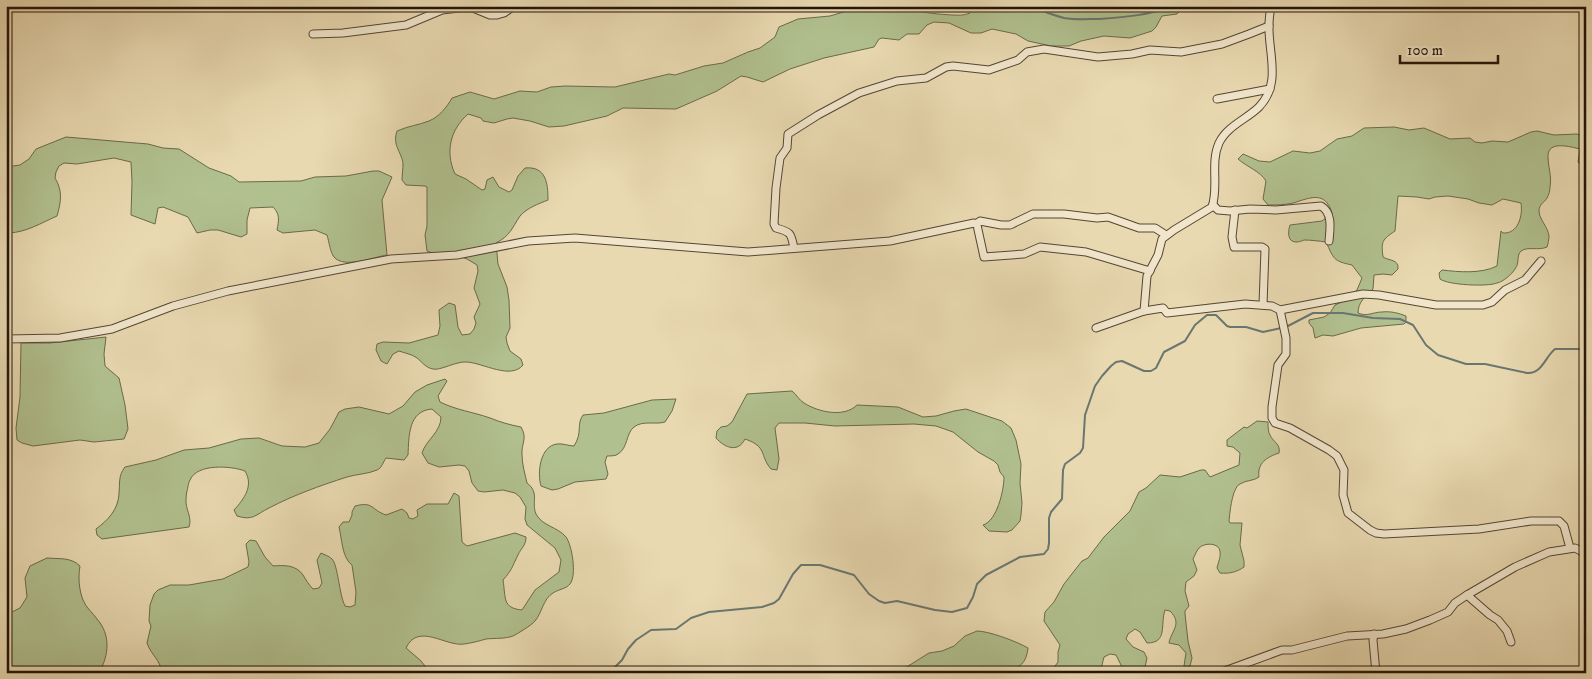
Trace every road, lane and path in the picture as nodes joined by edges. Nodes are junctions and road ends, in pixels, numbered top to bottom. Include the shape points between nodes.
1 (514, 6) edge
2 (1271, 6) edge
3 (1269, 26) junction
4 (313, 34) dead end
5 (1270, 88) junction
6 (1217, 99) dead end
7 (1213, 205) junction
8 (1236, 210) junction
9 (976, 224) junction
10 (1166, 235) junction
11 (1329, 241) dead end
12 (794, 248) junction
13 (1541, 260) dead end
14 (1150, 272) junction
15 (1263, 305) junction
16 (1280, 310) junction
17 (1144, 312) junction
18 (1096, 328) dead end
19 (6, 339) edge
20 (1570, 548) junction
21 (1586, 556) edge
22 (1467, 595) junction
23 (1374, 634) junction
24 (1511, 642) dead end
25 (1220, 673) edge
26 (1376, 673) edge

1 - 4 street via 497,15 473,8 459,8 429,14 412,24
2 - 3 street
3 - 5 street
3 - 12 street via 1222,44 1181,52 1150,50 1098,57 1044,49 1026,52 1018,60 988,70 953,66 928,78 898,81 859,93 788,134 776,188 774,224 776,228 789,232
5 - 6 street
5 - 7 street via 1259,106 1232,127 1219,143
7 - 8 street via 1218,210
7 - 10 street
8 - 11 street via 1321,206 1328,213
8 - 15 street via 1232,237 1234,247 1265,249
9 - 10 street via 980,221 1010,225 1033,214 1064,214 1108,218 1142,229 1158,229
9 - 12 street via 890,240
9 - 14 street via 984,257 1024,254 1040,247 1086,252
10 - 14 street
12 - 19 street via 743,252 575,238 528,240 457,255 391,259 228,291 173,306 112,330 60,338
13 - 16 street via 1525,280 1483,305 1436,305 1363,294
14 - 17 street
15 - 16 street
15 - 17 street via 1167,313 1162,308
16 - 20 street via 1286,354 1278,365 1272,418 1275,423 1290,428 1337,456 1344,470 1343,495 1348,513 1361,524 1384,534 1558,521 1564,526
17 - 18 street
20 - 21 street via 1578,549
20 - 22 street via 1549,552 1515,567
22 - 23 street via 1455,602 1448,612 1430,620
22 - 24 street via 1498,620 1507,630
23 - 25 street via 1282,650
23 - 26 street

